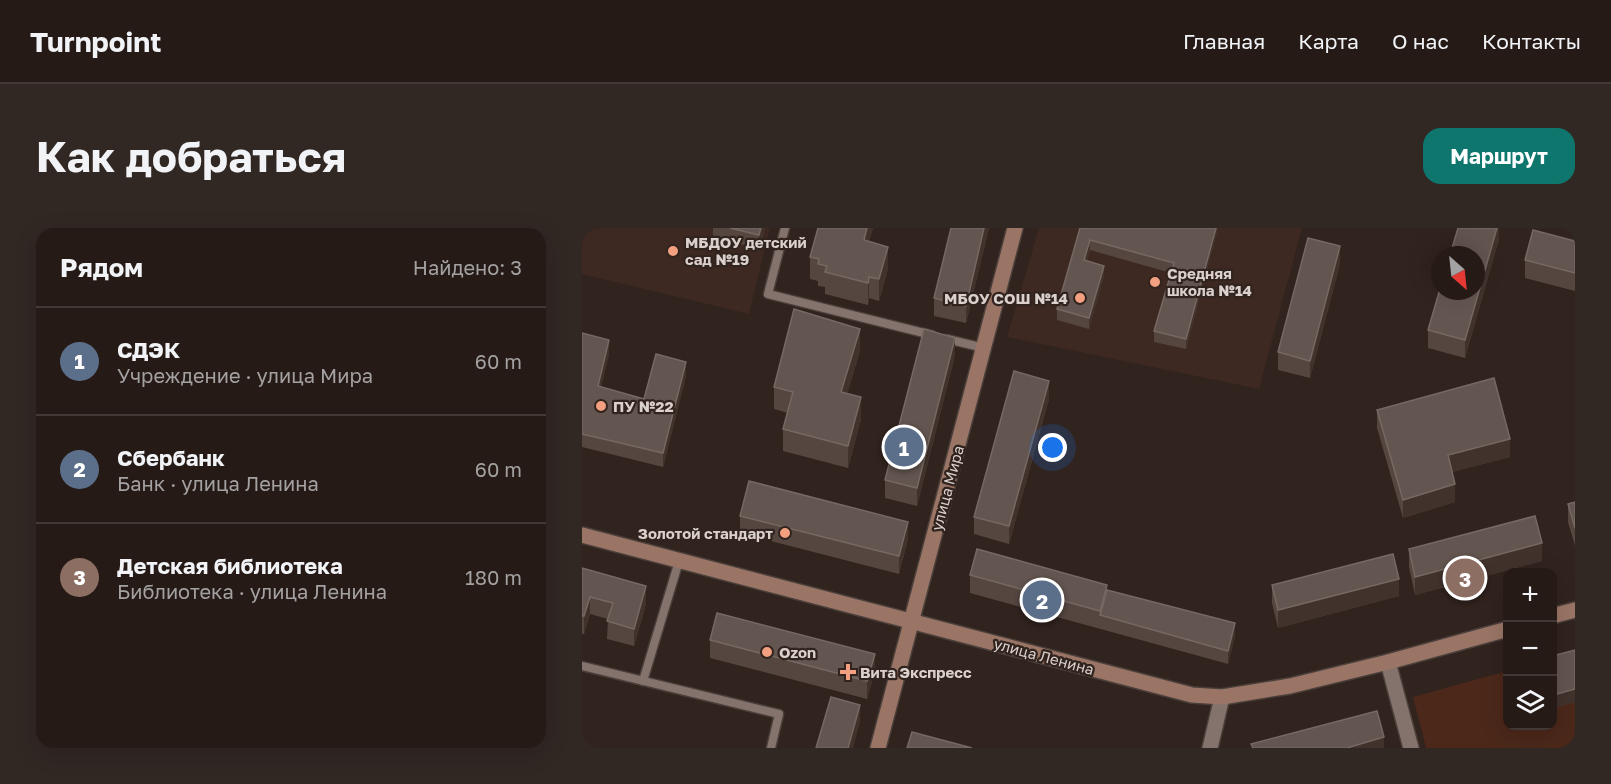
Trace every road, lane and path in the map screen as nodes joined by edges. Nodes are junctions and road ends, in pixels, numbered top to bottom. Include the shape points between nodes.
1 (785, 228) edge
2 (1016, 228) edge
3 (984, 348) junction
4 (582, 535) edge
5 (680, 561) junction
6 (1575, 610) edge
7 (1557, 615) edge
8 (910, 621) junction
9 (1503, 630) edge
10 (1388, 662) junction
11 (582, 666) edge
12 (643, 681) junction
13 (1222, 697) junction
14 (771, 748) edge
15 (878, 748) edge
16 (1210, 748) edge
17 (1411, 748) edge

1 - 3 lane via 768,294
2 - 3 main road, улица Мира
3 - 8 main road, улица Мира
4 - 5 main road, улица Ленина
5 - 8 main road, улица Ленина
5 - 12 lane
6 - 7 main road
8 - 13 main road, улица Ленина via 1192,695
8 - 15 main road, улица Мира
9 - 10 main road, улица Ленина
10 - 13 main road, улица Ленина via 1290,686
10 - 17 street
11 - 12 lane
12 - 14 lane via 779,714
13 - 16 street

